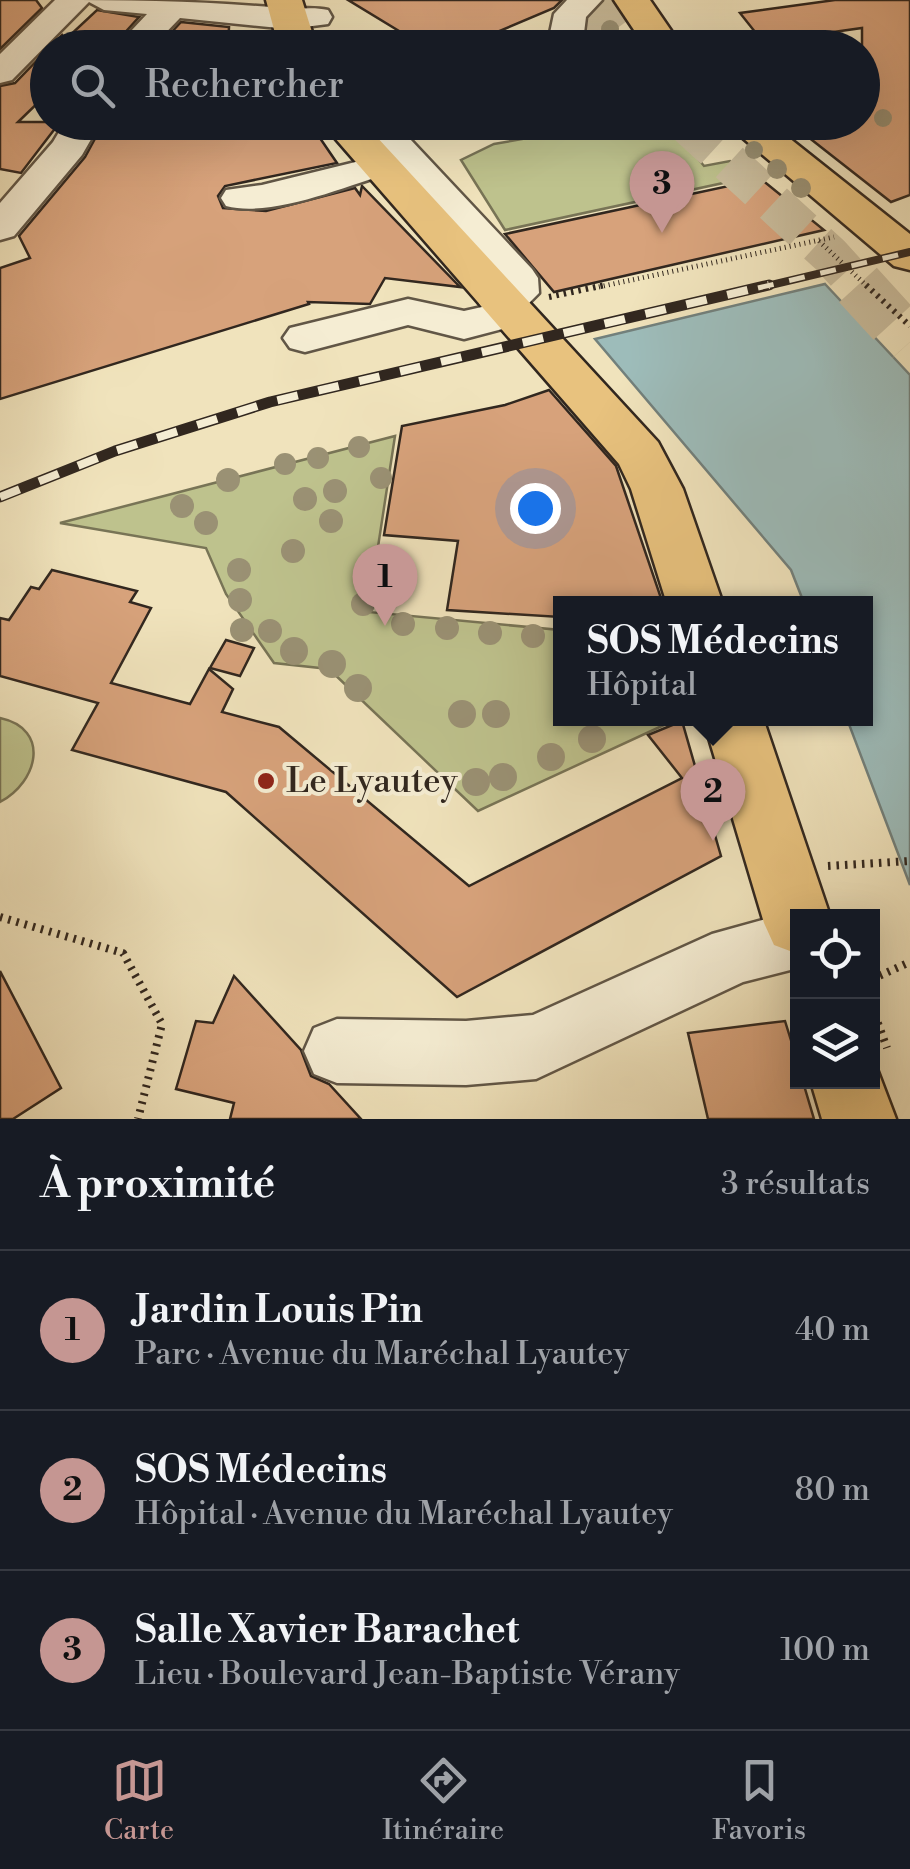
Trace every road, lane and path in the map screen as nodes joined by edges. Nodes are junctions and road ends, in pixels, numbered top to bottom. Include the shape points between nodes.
1 (74, 0) edge
2 (104, 0) edge
3 (586, 0) edge
4 (632, 0) edge
5 (177, 4) edge
6 (304, 22) edge
7 (44, 30) edge
8 (150, 30) edge
9 (567, 30) edge
10 (653, 30) edge
11 (30, 43) edge
12 (0, 73) edge
13 (72, 140) edge
14 (356, 140) edge
15 (390, 140) edge
16 (766, 140) edge
17 (378, 166) junction
18 (240, 198) dead end
19 (8, 208) edge
20 (910, 256) tunnel mouth
21 (509, 303) junction
22 (910, 326) edge
23 (305, 338) dead end
24 (692, 596) edge
25 (736, 726) edge
26 (910, 861) edge
27 (823, 867) dead end
28 (794, 909) edge
29 (0, 917) edge
30 (790, 941) edge
31 (910, 962) edge
32 (880, 975) edge
33 (337, 1051) dead end
34 (849, 1089) edge
35 (138, 1119) edge
36 (859, 1119) edge

1 - 7 street
2 - 5 street
3 - 9 street via 570,14
4 - 10 main road
5 - 6 street
5 - 8 street
11 - 12 street
13 - 19 street
14 - 17 main road
15 - 21 street via 516,278
16 - 20 main road
17 - 18 street
17 - 21 main road
21 - 22 path via 559,298 818,240
21 - 23 street via 464,324 408,312
21 - 24 main road via 640,455
25 - 28 main road
26 - 27 path
29 - 35 path via 123,953 162,1024
30 - 33 street via 734,955 536,1047 466,1054
31 - 32 path
34 - 36 main road

